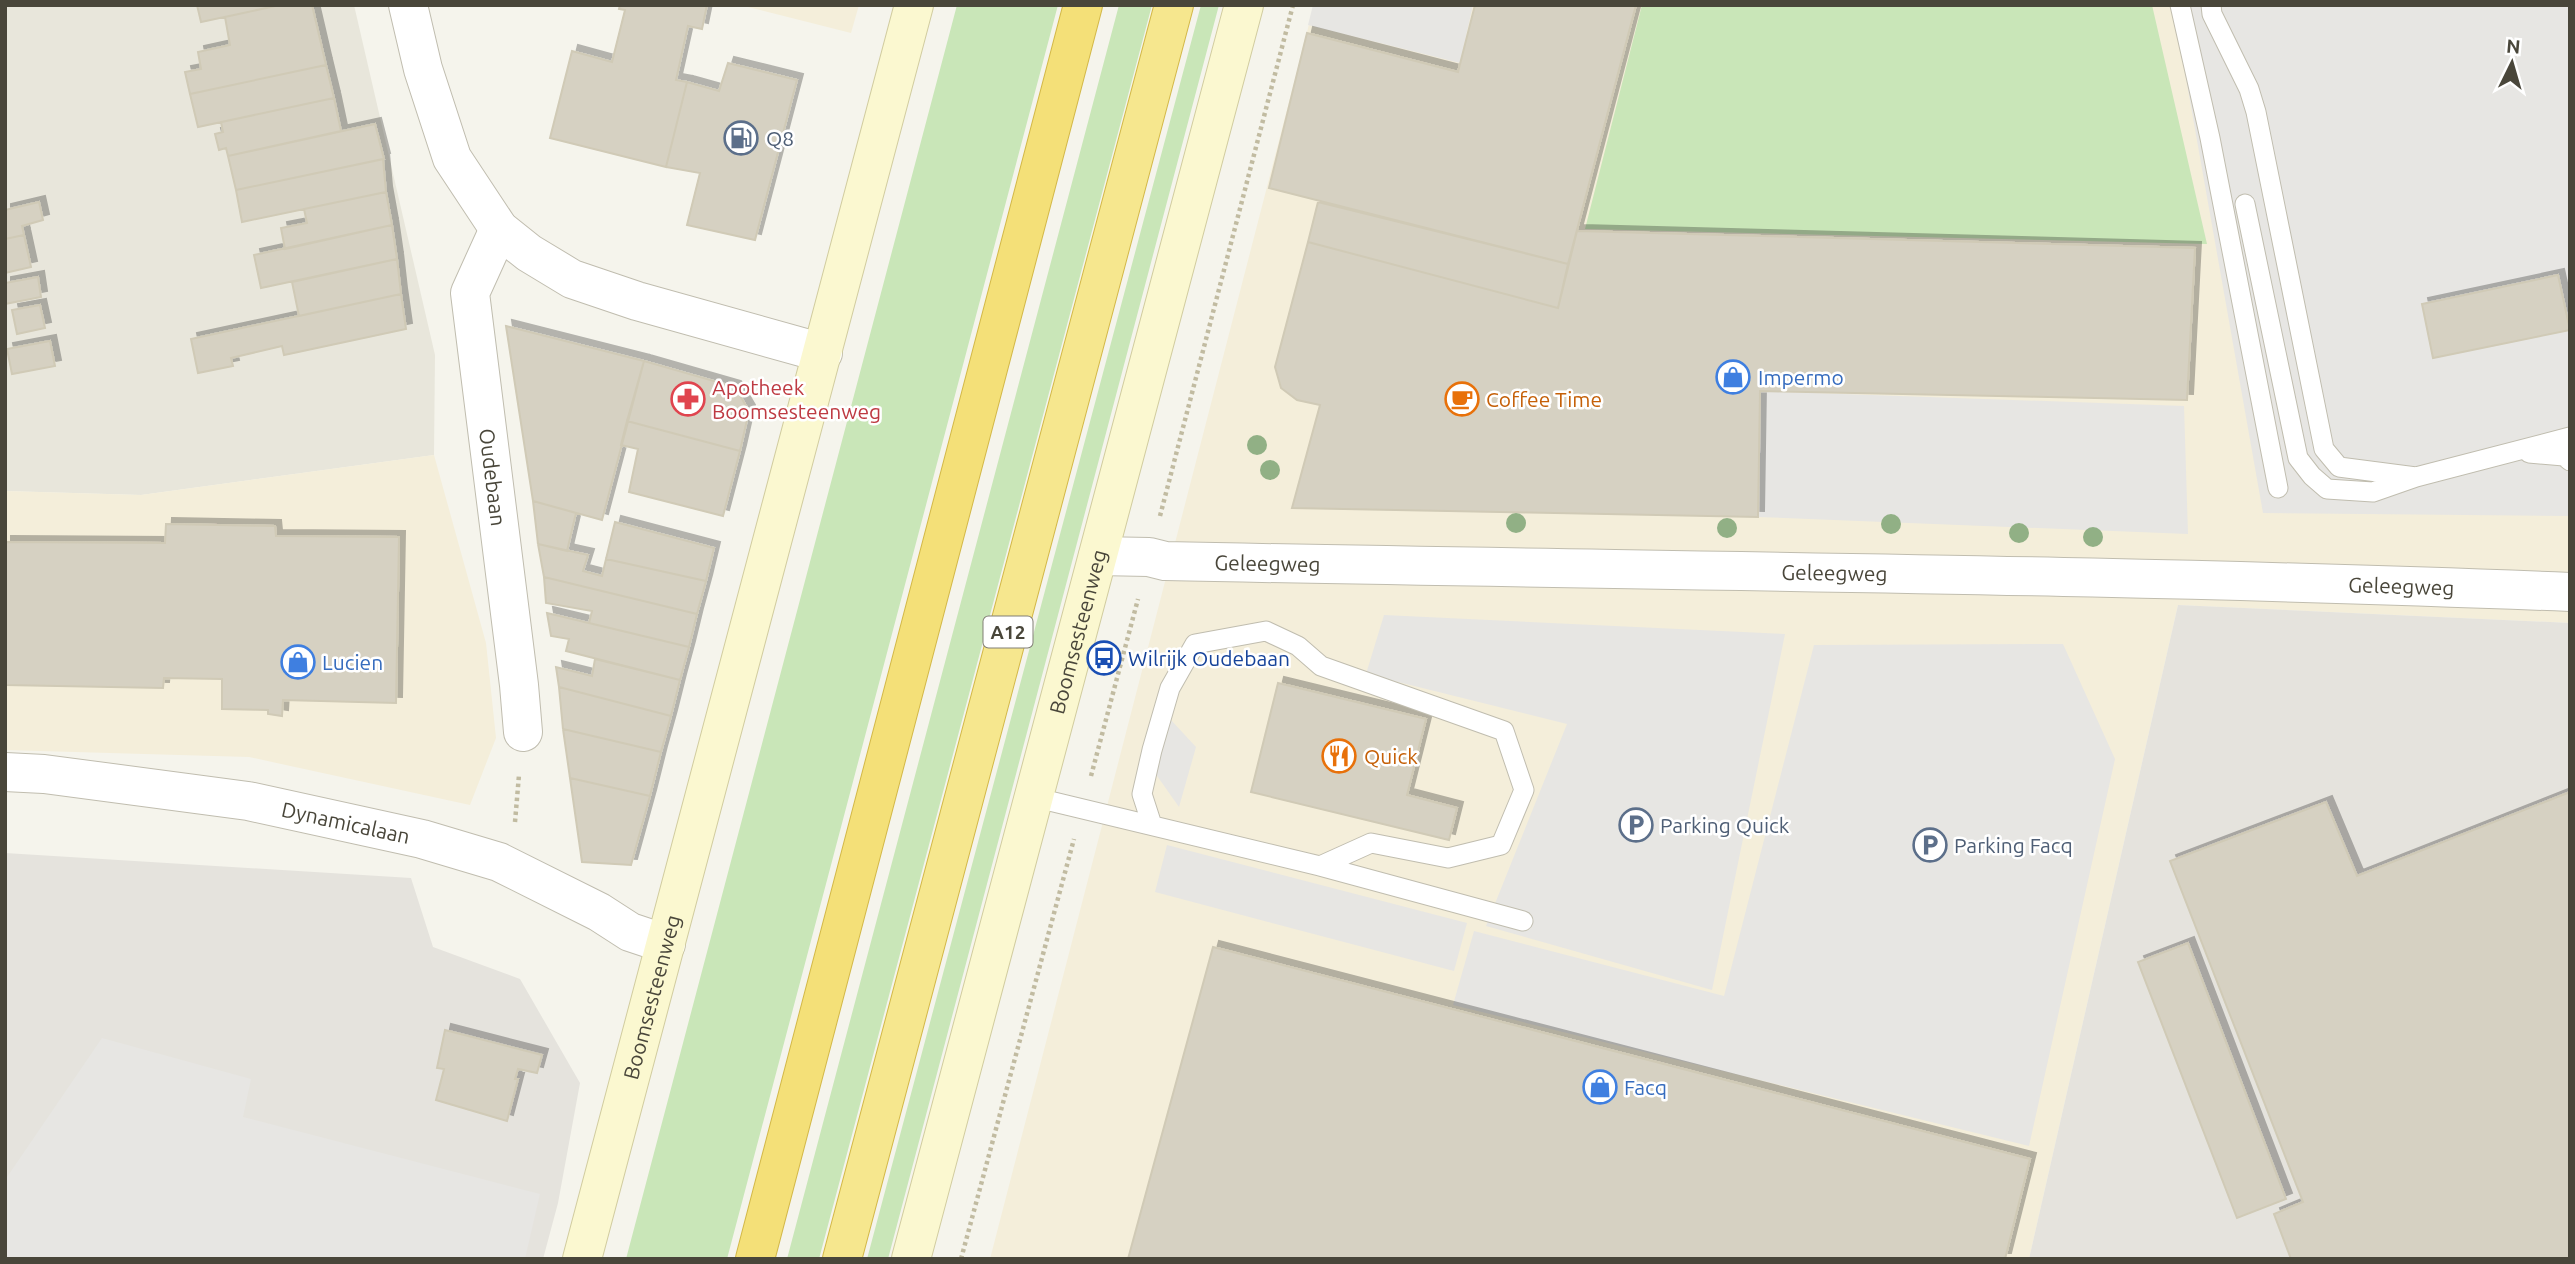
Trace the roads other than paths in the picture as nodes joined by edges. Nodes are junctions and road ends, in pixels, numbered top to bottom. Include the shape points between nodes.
1 (408, 5) edge
2 (915, 5) edge
3 (1083, 5) edge
4 (1174, 5) edge
5 (1244, 5) edge
6 (2180, 5) edge
7 (2211, 5) edge
8 (2245, 204) dead end
9 (499, 229) junction
10 (823, 353) junction
11 (2570, 437) edge
12 (2518, 452) junction
13 (2570, 461) edge
14 (2416, 477) junction
15 (2278, 488) dead end
16 (1098, 556) junction
17 (2560, 584) edge
18 (523, 732) road end
19 (5, 772) edge
20 (1033, 797) junction
21 (1152, 825) junction
22 (1320, 866) junction
23 (1523, 920) dead end
24 (666, 944) junction
25 (582, 1259) edge
26 (755, 1259) edge
27 (842, 1259) edge
28 (911, 1259) edge

1 - 9 street via 422,69 452,158
2 - 10 main road, Boomsesteenweg
3 - 26 highway
4 - 27 highway, A12
5 - 16 main road, Boomsesteenweg
6 - 15 lane
7 - 14 lane via 2256,112 2324,449 2339,467
8 - 14 lane via 2298,458 2327,489 2373,492
9 - 10 street via 572,279
9 - 18 street, Oudebaan via 470,293
10 - 24 main road, Boomsesteenweg
11 - 12 lane
12 - 13 lane via 2564,456
12 - 14 lane
16 - 17 street, Geleegweg via 1598,570
16 - 20 main road, Boomsesteenweg
19 - 24 street, Dynamicalaan via 248,801 422,839 499,862 630,932
20 - 21 lane
20 - 28 main road, Boomsesteenweg
21 - 22 lane
21 - 22 lane via 1142,794 1152,750 1170,688 1195,644 1266,631 1298,646 1321,666 1504,731 1524,790 1501,845 1448,858 1371,843
22 - 23 lane
24 - 25 main road, Boomsesteenweg

